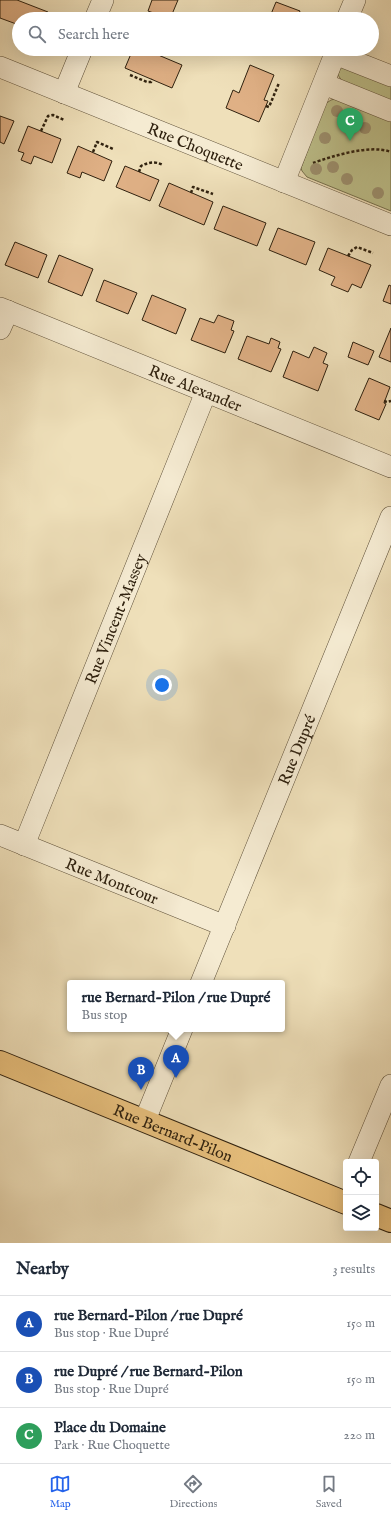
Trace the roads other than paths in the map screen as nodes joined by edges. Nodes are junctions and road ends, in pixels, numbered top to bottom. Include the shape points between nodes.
1 (103, 0) edge
2 (355, 0) edge
3 (98, 12) edge
4 (350, 12) edge
5 (79, 56) edge
6 (334, 56) edge
7 (347, 56) edge
8 (0, 67) edge
9 (391, 76) edge
10 (324, 84) junction
11 (64, 93) junction
12 (391, 111) edge
13 (284, 182) junction
14 (391, 225) edge
15 (2, 316) edge
16 (206, 392) junction
17 (391, 467) edge
18 (391, 517) edge
19 (0, 835) edge
20 (24, 845) junction
21 (225, 926) junction
22 (202, 980) edge
23 (181, 1032) edge
24 (0, 1062) edge
25 (391, 1085) edge
26 (145, 1120) junction
27 (360, 1159) edge
28 (343, 1198) edge
29 (379, 1216) edge
30 (391, 1221) edge

1 - 3 street
2 - 4 street
5 - 11 street
6 - 10 street
7 - 9 street
8 - 11 street, Rue Choquette
10 - 12 street
10 - 13 street
11 - 13 street, Rue Choquette
13 - 14 street, Rue Choquette
15 - 16 street, Rue Alexander
16 - 17 street, Rue Alexander
16 - 20 street, Rue Vincent-Massey
18 - 21 street, Rue Dupré
19 - 20 street, Rue Montcour
20 - 21 street, Rue Montcour
21 - 22 street, Rue Dupré
23 - 26 street
24 - 26 main road, Rue Bernard-Pilon
25 - 27 street
26 - 28 main road, Rue Bernard-Pilon
29 - 30 main road

